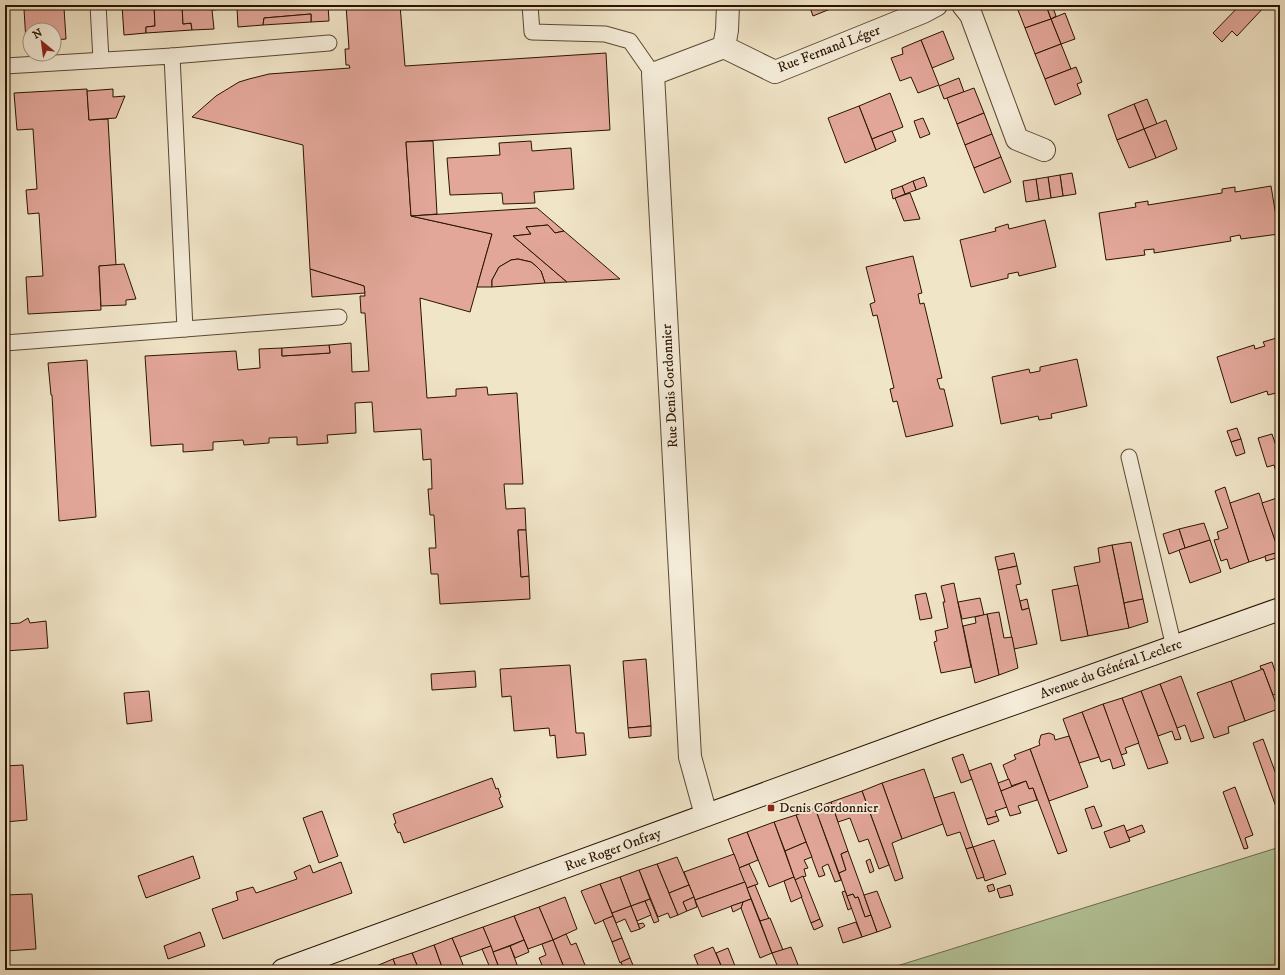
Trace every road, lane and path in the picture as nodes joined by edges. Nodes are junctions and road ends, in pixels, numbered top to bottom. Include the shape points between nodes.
1 (98, 5) edge
2 (530, 5) edge
3 (728, 5) edge
4 (936, 5) edge
5 (963, 5) edge
6 (329, 43) dead end
7 (724, 47) junction
8 (172, 56) junction
9 (101, 60) junction
10 (5, 66) edge
11 (653, 74) junction
12 (1044, 150) dead end
13 (338, 317) dead end
14 (185, 329) junction
15 (5, 343) edge
16 (1129, 457) dead end
17 (1280, 609) edge
18 (1174, 646) junction
19 (942, 729) joint
20 (706, 815) junction
21 (283, 970) edge

1 - 9 lane
2 - 11 lane via 532,32 605,34 630,40
3 - 7 street
4 - 7 street, Rue Fernand Léger via 775,72
5 - 12 street via 971,15 1017,139
6 - 8 lane
7 - 11 street
8 - 9 lane
8 - 14 lane
9 - 10 lane
11 - 20 street, Rue Denis Cordonnier via 690,757
13 - 14 lane
14 - 15 lane
16 - 18 lane
17 - 18 street, Avenue du Général Leclerc
18 - 19 street, Avenue du Général Leclerc
19 - 20 street, Rue Roger Onfray
20 - 21 street, Rue Roger Onfray

